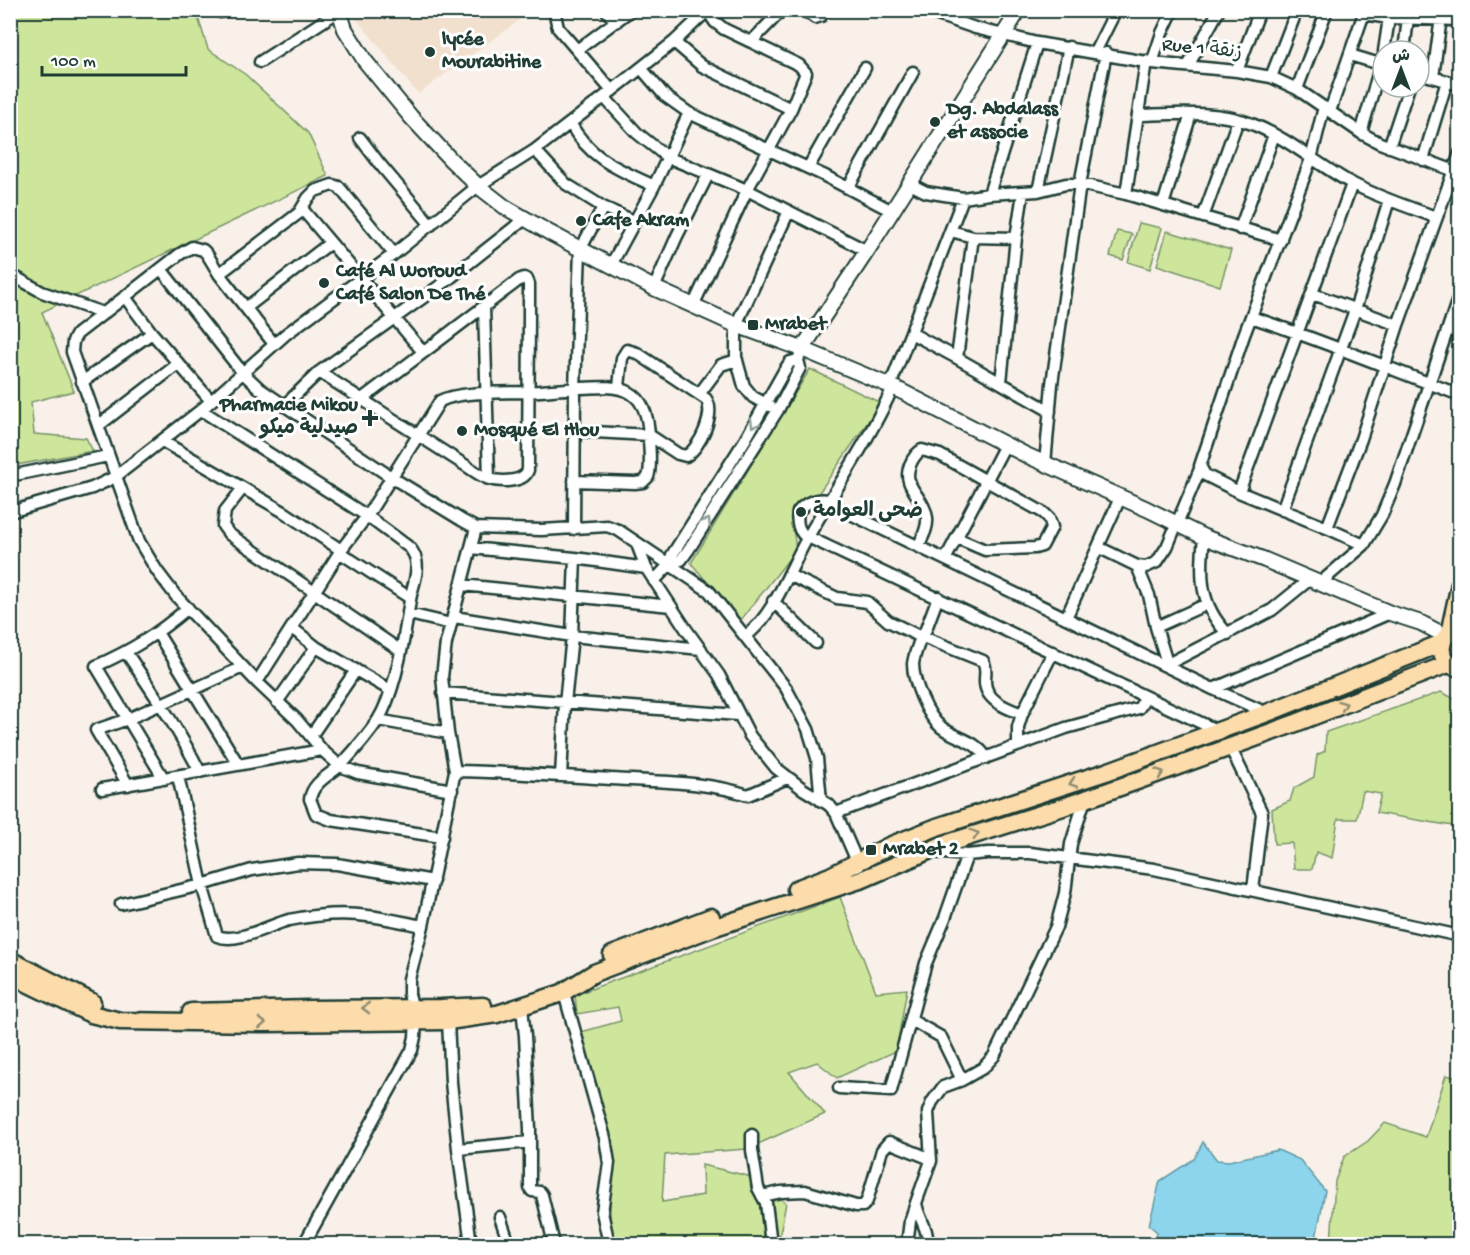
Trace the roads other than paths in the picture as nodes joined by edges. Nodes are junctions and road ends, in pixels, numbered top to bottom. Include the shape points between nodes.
1 (554, 10) edge
2 (606, 10) edge
3 (631, 10) edge
4 (782, 10) edge
5 (804, 10) edge
6 (826, 10) edge
7 (1019, 10) edge
8 (1116, 10) edge
9 (1173, 10) edge
10 (1219, 10) edge
11 (1260, 10) edge
12 (1297, 10) edge
13 (1327, 10) edge
14 (339, 11) edge
15 (708, 11) edge
16 (930, 12) edge
17 (1365, 12) edge
18 (1442, 15) edge
19 (1389, 18) junction
20 (1408, 18) junction
21 (1460, 20) edge
22 (616, 22) junction
23 (1003, 35) junction
24 (1386, 39) edge
25 (1405, 39) edge
26 (674, 42) junction
27 (751, 42) junction
28 (1037, 43) junction
29 (1069, 47) junction
30 (578, 50) junction
31 (1101, 52) junction
32 (1350, 55) junction
33 (1371, 59) edge
34 (260, 62) dead end
35 (1149, 62) junction
36 (1188, 66) junction
37 (641, 68) junction
38 (865, 68) dead end
39 (1237, 71) junction
40 (913, 72) dead end
41 (1271, 77) junction
42 (1433, 77) joint
43 (1447, 81) junction
44 (1460, 85) edge
45 (1297, 89) junction
46 (608, 94) junction
47 (1372, 99) edge
48 (1405, 99) edge
49 (791, 109) junction
50 (1327, 109) junction
51 (689, 113) junction
52 (1191, 114) junction
53 (1139, 115) junction
54 (1238, 120) junction
55 (570, 123) junction
56 (1362, 133) junction
57 (1274, 135) junction
58 (360, 138) dead end
59 (1389, 147) junction
60 (769, 149) junction
61 (535, 150) junction
62 (1460, 153) edge
63 (667, 157) junction
64 (1311, 159) junction
65 (1423, 160) junction
66 (808, 168) junction
67 (1457, 172) edge
68 (708, 175) junction
69 (910, 184) junction
70 (1080, 184) junction
71 (1352, 184) junction
72 (478, 186) junction
73 (654, 186) junction
74 (848, 188) junction
75 (747, 190) junction
76 (1038, 191) junction
77 (1023, 193) junction
78 (989, 194) junction
79 (1126, 194) junction
80 (963, 198) junction
81 (1389, 200) junction
82 (1163, 205) junction
83 (603, 207) junction
84 (303, 210) junction
85 (789, 211) junction
86 (892, 212) junction
87 (1203, 217) junction
88 (1436, 217) junction
89 (526, 218) junction
90 (634, 221) junction
91 (431, 225) junction
92 (1240, 229) junction
93 (951, 231) junction
94 (973, 237) junction
95 (1016, 238) junction
96 (1281, 240) junction
97 (330, 243) junction
98 (580, 250) junction
99 (867, 251) junction
100 (394, 254) junction
101 (611, 265) junction
102 (161, 269) junction
103 (10, 274) edge
104 (219, 274) junction
105 (361, 279) junction
106 (654, 288) junction
107 (1460, 293) edge
108 (1313, 294) junction
109 (124, 297) junction
110 (693, 306) junction
111 (247, 307) junction
112 (484, 307) junction
113 (1355, 310) junction
114 (103, 313) junction
115 (1251, 317) junction
116 (394, 318) junction
117 (736, 325) junction
118 (1398, 325) junction
119 (1298, 332) junction
120 (152, 333) junction
121 (911, 333) junction
122 (274, 344) junction
123 (1340, 350) junction
124 (423, 352) junction
125 (800, 355) junction
126 (957, 358) junction
127 (736, 360) junction
128 (178, 364) junction
129 (1385, 368) junction
130 (242, 372) junction
131 (319, 372) junction
132 (82, 382) junction
133 (1001, 382) junction
134 (1427, 383) junction
135 (619, 387) junction
136 (892, 387) junction
137 (575, 388) junction
138 (529, 392) junction
139 (487, 393) junction
140 (700, 393) junction
141 (1460, 395) edge
142 (362, 399) junction
143 (211, 401) junction
144 (766, 403) junction
145 (284, 406) junction
146 (201, 410) junction
147 (778, 410) junction
148 (1050, 411) junction
149 (98, 426) junction
150 (576, 431) junction
151 (418, 434) junction
152 (649, 435) junction
153 (162, 441) junction
154 (1005, 445) junction
155 (108, 456) junction
156 (1045, 464) junction
157 (1200, 469) junction
158 (10, 476) edge
159 (115, 477) junction
160 (391, 477) junction
161 (489, 479) junction
162 (574, 481) junction
163 (986, 481) junction
164 (243, 488) junction
165 (1239, 492) junction
166 (1120, 498) junction
167 (829, 501) junction
168 (1282, 510) junction
169 (10, 512) edge
170 (367, 516) junction
171 (1178, 523) junction
172 (476, 528) junction
173 (1327, 528) junction
174 (574, 529) junction
175 (1204, 537) junction
176 (807, 538) junction
177 (957, 538) junction
178 (638, 544) junction
179 (919, 545) junction
180 (1364, 545) junction
181 (471, 548) junction
182 (1098, 548) junction
183 (340, 551) junction
184 (575, 558) junction
185 (946, 558) junction
186 (669, 565) junction
187 (1137, 566) junction
188 (646, 568) junction
189 (789, 575) junction
190 (654, 581) junction
191 (1314, 582) junction
192 (1460, 584) edge
193 (462, 585) junction
194 (315, 592) junction
195 (573, 596) junction
196 (939, 597) junction
197 (410, 598) junction
198 (773, 601) junction
199 (1207, 604) junction
200 (671, 606) junction
201 (188, 608) junction
202 (1390, 613) junction
203 (409, 614) junction
204 (1066, 618) junction
205 (452, 621) junction
206 (1156, 627) junction
207 (292, 628) junction
208 (1228, 633) junction
209 (158, 634) junction
210 (572, 636) junction
211 (746, 636) junction
212 (1449, 636) edge
213 (922, 637) junction
214 (816, 644) dead end
215 (316, 647) junction
216 (701, 649) junction
217 (401, 651) junction
218 (126, 652) junction
219 (1053, 652) junction
220 (1167, 664) junction
221 (1454, 666) edge
222 (243, 667) junction
223 (356, 670) junction
224 (257, 682) junction
225 (1213, 689) junction
226 (192, 690) junction
227 (390, 690) junction
228 (443, 693) junction
229 (1146, 697) junction
230 (278, 702) junction
231 (565, 703) junction
232 (161, 704) junction
233 (1267, 713) junction
234 (1022, 714) junction
235 (738, 715) junction
236 (128, 719) junction
237 (378, 720) junction
238 (1216, 730) junction
239 (448, 733) junction
240 (311, 736) junction
241 (1018, 746) junction
242 (1230, 747) junction
243 (322, 750) junction
244 (986, 758) junction
245 (238, 765) junction
246 (340, 766) junction
247 (455, 771) junction
248 (200, 772) junction
249 (178, 776) junction
250 (561, 776) junction
251 (787, 778) junction
252 (164, 779) junction
253 (128, 785) junction
254 (102, 789) dead end
255 (452, 790) junction
256 (1085, 799) junction
257 (822, 801) junction
258 (836, 813) junction
259 (442, 837) junction
260 (925, 852) junction
261 (967, 855) junction
262 (1068, 857) junction
263 (858, 861) junction
264 (863, 879) junction
265 (433, 881) junction
266 (202, 885) junction
267 (1253, 890) junction
268 (121, 904) dead end
269 (423, 926) junction
270 (1460, 936) edge
271 (10, 960) edge
272 (10, 973) edge
273 (561, 993) junction
274 (522, 1007) junction
275 (414, 1014) junction
276 (911, 1020) junction
277 (448, 1021) junction
278 (962, 1080) junction
279 (839, 1088) dead end
280 (752, 1135) dead end
281 (530, 1142) junction
282 (458, 1149) junction
283 (931, 1159) junction
284 (762, 1196) junction
285 (916, 1203) junction
286 (500, 1217) dead end
287 (304, 1245) edge
288 (471, 1245) edge
289 (509, 1245) edge
290 (554, 1245) edge
291 (609, 1245) edge
292 (771, 1245) edge
293 (907, 1245) edge
294 (927, 1245) edge

1 - 30 street via 558,28
2 - 22 street
3 - 22 street
4 - 27 street
5 - 6 street via 817,18
7 - 23 street
8 - 31 street
9 - 35 street
10 - 36 street
11 - 39 street
12 - 41 street
13 - 45 street
14 - 34 street
14 - 72 street via 365,61 411,117
15 - 26 street
15 - 27 street via 724,29
16 - 23 street, Rue 1 زنقة
17 - 19 street
17 - 32 street
18 - 20 street
18 - 21 street
18 - 42 street
19 - 20 street
19 - 24 street
20 - 25 street
22 - 30 street
23 - 28 street, Rue 1 زنقة
23 - 69 street
26 - 37 street
26 - 49 street via 702,66
27 - 49 street via 805,70
28 - 29 street, Rue 1 زنقة
28 - 78 street
29 - 31 street, Rue 1 زنقة
29 - 76 street
30 - 46 street
31 - 35 street, Rue 1 زنقة
31 - 70 street
32 - 33 street
32 - 50 street
35 - 36 street, Rue 1 زنقة
35 - 53 street
36 - 39 street, Rue 1 زنقة
37 - 46 street
37 - 51 street via 664,96
38 - 66 street
39 - 41 street, Rue 1 زنقة
40 - 74 street
41 - 45 street, Rue 1 زنقة
42 - 43 street
43 - 44 street
43 - 65 street
45 - 50 street, Rue 1 زنقة
46 - 55 street
46 - 63 street via 637,133
47 - 56 street
48 - 59 street
49 - 60 street
50 - 56 street, Rue 1 زنقة
50 - 64 street
51 - 60 street
51 - 63 street
52 - 53 street
52 - 54 street
52 - 82 street
53 - 79 street
54 - 57 street
54 - 87 street
55 - 61 street
55 - 73 street via 590,152
56 - 59 street, Rue 1 زنقة
57 - 64 street
57 - 92 street
58 - 91 street
59 - 65 street, Rue 1 زنقة
60 - 66 street
60 - 75 street
61 - 72 street
61 - 83 street via 566,184
62 - 67 street
63 - 68 street
63 - 73 street
64 - 71 street
64 - 96 street
65 - 67 street, Rue 1 زنقة
66 - 74 street
67 - 88 street
68 - 75 street
68 - 106 street
69 - 80 street via 926,192
69 - 86 street
70 - 76 street
70 - 79 street
70 - 148 street
71 - 81 street
71 - 108 street
72 - 89 street
72 - 91 street
73 - 90 street
74 - 86 street
75 - 85 street
75 - 110 street
76 - 77 street
77 - 78 street
77 - 95 street
78 - 80 street
79 - 82 street
80 - 93 street
81 - 88 street
81 - 113 street
82 - 87 street
83 - 90 street
83 - 98 street
84 - 97 street
84 - 100 street via 315,191 336,185
84 - 104 street
85 - 99 street
85 - 117 street
86 - 99 street
87 - 92 street
88 - 118 street
89 - 98 street
89 - 116 street
90 - 101 street
91 - 100 street
92 - 96 street
93 - 94 street
93 - 121 street
94 - 95 street
94 - 126 street
95 - 133 street
96 - 115 street
97 - 105 street
97 - 111 street
98 - 101 street
98 - 137 street
99 - 125 street
100 - 105 street
101 - 106 street
102 - 104 street via 192,247 202,250
102 - 109 street
102 - 130 street
103 - 114 street via 42,292
104 - 111 street
105 - 116 street
105 - 122 street
106 - 110 street
107 - 134 street
108 - 113 street
108 - 119 street
109 - 114 street
109 - 120 street
110 - 117 street
111 - 122 street
112 - 124 street
112 - 138 street via 519,280 528,280
112 - 139 street
113 - 118 street
113 - 123 street
114 - 132 street via 73,341 72,352
115 - 119 street
115 - 157 street
116 - 124 street
116 - 131 street
117 - 125 street
117 - 127 street
118 - 129 street
119 - 123 street
119 - 165 street
120 - 128 street
120 - 132 street
121 - 126 street
121 - 136 street
122 - 130 street
123 - 129 street
123 - 168 street
124 - 142 street
125 - 136 street
125 - 144 street via 790,362
125 - 147 street via 800,368
126 - 133 street
127 - 140 street via 721,365
127 - 144 street via 748,393
128 - 143 street
128 - 149 street
129 - 134 street
129 - 173 street
130 - 143 street
130 - 145 street
131 - 142 street
131 - 145 street
132 - 149 street
133 - 148 street
134 - 141 street
134 - 180 street via 1395,484
135 - 137 street
135 - 140 street via 621,358 630,350
135 - 152 street via 638,399 646,413
136 - 154 street
136 - 167 street via 882,412
137 - 138 street
137 - 150 street
138 - 139 street
138 - 161 street via 526,475 521,479
139 - 151 street via 440,401
139 - 161 street
140 - 152 street via 709,403 710,412 699,442 689,455 678,454
142 - 151 street
143 - 146 street
144 - 147 street
144 -> 186 street
145 - 160 street
146 - 153 street
146 - 170 street
186 -> 147 street via 681,560
148 - 156 street
149 - 155 street
150 - 152 street
150 - 162 street
151 - 160 street
151 - 161 street
152 - 162 street via 650,474 643,482
153 - 159 street
153 - 164 street
154 - 156 street
154 - 163 street
155 - 158 street
155 - 159 street
156 - 166 street
157 - 165 street
157 - 171 street
159 - 169 street via 92,488
159 - 201 street via 138,541 176,597
160 - 170 street
160 - 172 street
162 - 174 street
163 - 177 street
163 - 177 street via 1044,513 1051,522 1050,532 1038,548 1010,550 985,550
163 - 179 street via 932,452 916,453 908,479 924,505 927,519
164 - 183 street
164 - 194 street via 223,516 225,530
165 - 168 street
166 - 171 street
166 - 182 street
167 - 176 street
167 - 176 street via 811,501 798,512 800,531
167 - 179 street
168 - 173 street
170 - 183 street
170 - 197 street via 414,553 416,575
171 - 175 street
171 - 187 street via 1157,562
172 - 174 street
172 - 181 street
173 - 180 street
174 - 178 street via 607,526
175 - 191 street
175 - 199 street via 1202,570
176 - 189 street
176 - 196 street
177 - 185 street
178 - 186 street
178 - 188 street
179 - 185 street
180 - 191 street
181 - 184 street
181 - 193 street
182 - 187 street
182 - 204 street
183 - 194 street
183 - 197 street
184 - 188 street
184 - 195 street
185 - 204 street
186 - 190 street
186 - 211 street via 710,591
187 - 206 street
188 - 190 street
189 - 198 street
189 - 213 street via 837,598 867,602 888,621
190 - 200 street
191 - 202 street
191 - 208 street
192 - 212 main road
193 - 195 street
193 - 205 street
194 - 207 street
194 - 217 street
195 - 200 street
195 - 210 street
196 - 213 street
196 - 219 street
197 - 203 street
198 - 211 street via 758,626
198 - 214 street
199 - 206 street
199 - 208 street
200 - 216 street
201 - 209 street
201 - 222 street
202 - 212 street
202 - 225 street
203 - 205 street
203 - 217 street
204 - 220 street
205 - 210 street
205 - 228 street via 443,662
206 - 220 street
207 - 215 street
207 - 224 street
208 - 220 street
209 - 218 street
209 - 226 street
210 - 216 street
210 - 231 street
211 - 257 street via 786,688 808,729 817,758
212 - 221 main road via 1441,651 1443,658
212 - 233 main road
213 - 234 street via 983,661 989,696
213 - 244 street via 914,657 914,671 928,710 940,726 981,749
215 - 223 street
215 - 230 street
216 - 235 street via 728,689
217 - 227 street
218 - 232 street
218 - 236 street via 96,666
219 - 229 street
219 - 234 street
220 - 225 street
242 -> 221 main road
222 - 224 street
222 - 226 street
223 - 227 street
223 - 240 street
224 - 230 street
225 - 233 street
226 - 232 street
226 - 245 street
227 - 237 street
228 - 231 street
228 - 239 street
229 - 238 street
229 - 241 street via 1139,708
230 - 240 street
231 - 235 street
231 - 250 street
232 - 236 street
232 - 248 street
233 - 238 main road
234 - 241 street
235 - 251 street via 764,754
236 - 252 street
236 - 253 street via 96,730
237 - 239 street
237 - 246 street
238 -> 263 main road via 1106,772 937,827
239 - 247 street
240 - 243 street
241 - 244 street
256 -> 242 main road
242 - 267 street via 1262,813
243 - 245 street
243 - 246 street
244 - 258 street
245 - 248 street
246 - 255 street via 358,773
246 - 259 street via 313,789 310,799 316,814 345,823
247 - 250 street
247 - 255 street
248 - 249 street
249 - 252 street
249 - 266 street
250 - 251 street via 700,785 748,795
251 - 257 street
252 - 253 street
253 - 254 street
255 - 259 street
260 -> 256 main road
256 - 262 street
257 - 258 street
258 - 263 street
259 - 265 street
260 - 261 street
260 - 264 main road
261 - 262 street via 1009,852
261 - 276 street via 926,963
262 - 267 street via 1182,874
262 - 278 street via 1063,904 1049,945 994,1056
263 - 264 street
263 - 275 main road via 817,882 645,941 512,1001
264 - 273 main road via 766,909 622,962
265 - 266 street via 317,862 252,870
265 - 269 street
266 - 268 street
266 - 269 street via 215,932 222,938 327,915 366,915
267 - 270 street
269 - 275 street via 409,979
275 -> 271 main road via 123,1011 92,1002
272 -> 275 main road via 91,1014 120,1021 263,1023
273 - 274 main road
273 - 291 street via 605,1138 609,1163 602,1212
274 - 277 main road
274 - 281 street
275 - 277 main road
275 - 287 street via 416,1037 412,1050
276 - 278 street via 942,1037
276 - 279 street via 891,1091
277 - 282 street
278 - 283 street via 943,1087 928,1112
280 - 284 street
281 - 282 street
281 - 290 street via 530,1188 542,1195
282 - 288 street
283 - 284 street via 889,1142 882,1150 863,1206 805,1191
283 - 285 street
284 - 292 street
285 - 293 street
285 - 294 street via 927,1230
286 - 289 street

